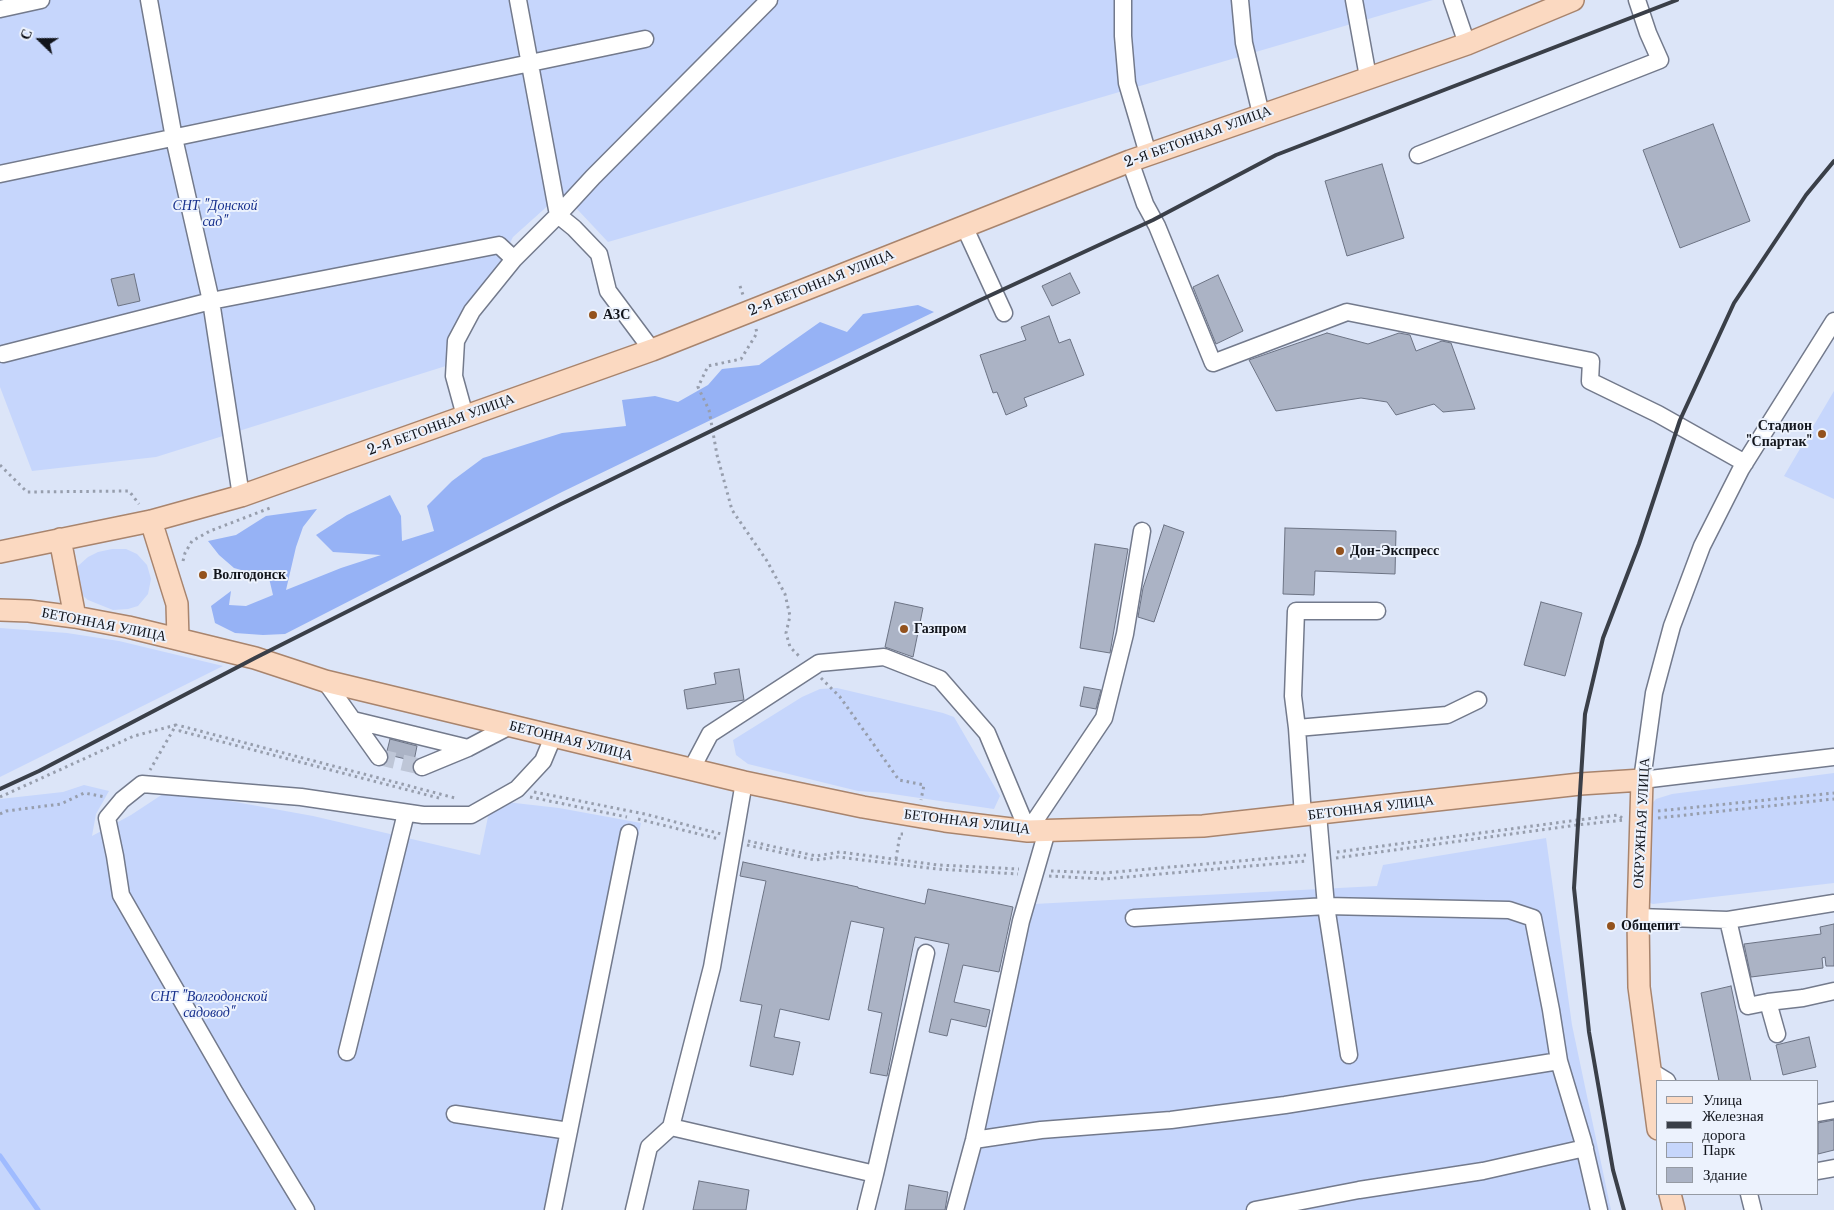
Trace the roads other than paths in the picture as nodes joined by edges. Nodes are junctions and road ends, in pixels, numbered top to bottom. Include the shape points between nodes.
1 (41, 0) edge
2 (149, 0) edge
3 (518, 0) edge
4 (770, 0) edge
5 (1123, 0) edge
6 (1240, 0) edge
7 (1354, 0) edge
8 (1452, 0) edge
9 (1573, 0) edge
10 (1637, 0) edge
11 (0, 9) edge
12 (645, 38) dead end
13 (1467, 44) junction
14 (530, 63) junction
15 (1368, 78) junction
16 (1261, 114) junction
17 (174, 138) junction
18 (1418, 156) dead end
19 (1139, 158) junction
20 (0, 174) edge
21 (558, 215) junction
22 (964, 226) junction
23 (514, 258) junction
24 (211, 301) junction
25 (1004, 313) dead end
26 (1834, 320) edge
27 (652, 350) junction
28 (3, 354) dead end
29 (465, 416) junction
30 (1745, 463) junction
31 (241, 496) junction
32 (151, 521) junction
33 (1142, 531) dead end
34 (60, 539) junction
35 (0, 546) edge
36 (0, 552) edge
37 (0, 610) edge
38 (1377, 611) dead end
39 (75, 617) junction
40 (178, 639) junction
41 (325, 682) junction
42 (1478, 700) dead end
43 (353, 720) junction
44 (510, 726) junction
45 (1297, 728) junction
46 (553, 737) junction
47 (468, 748) junction
48 (1834, 756) edge
49 (379, 757) tunnel mouth
50 (422, 767) tunnel mouth
51 (691, 770) junction
52 (1642, 780) junction
53 (744, 782) junction
54 (406, 813) junction
55 (1311, 815) junction
56 (1037, 831) junction
57 (629, 833) dead end
58 (1834, 903) edge
59 (1326, 906) junction
60 (1638, 917) junction
61 (1134, 918) dead end
62 (1728, 920) junction
63 (926, 952) dead end
64 (1834, 991) edge
65 (1768, 1002) junction
66 (1777, 1034) dead end
67 (347, 1052) dead end
68 (1349, 1055) dead end
69 (1559, 1061) junction
70 (1658, 1076) edge
71 (1834, 1110) edge
72 (1819, 1113) edge
73 (454, 1114) dead end
74 (671, 1127) junction
75 (569, 1130) junction
76 (974, 1140) junction
77 (1584, 1148) junction
78 (1834, 1168) edge
79 (1819, 1171) edge
80 (875, 1174) junction
81 (1670, 1195) edge
82 (1749, 1195) edge
83 (306, 1210) edge
84 (553, 1210) edge
85 (634, 1210) edge
86 (866, 1210) edge
87 (955, 1210) edge
88 (1255, 1210) edge
89 (1599, 1210) edge
90 (1674, 1210) edge
91 (1753, 1210) edge

1 - 11 street
2 - 17 street
3 - 14 street
4 - 21 street
5 - 19 street via 1127,83
6 - 16 street via 1244,43
7 - 15 street
8 - 13 street
9 - 13 main road, 2-Я БЕТОННАЯ УЛИЦА
10 - 18 street via 1660,60
12 - 14 street
13 - 15 main road, 2-Я БЕТОННАЯ УЛИЦА
14 - 17 street
14 - 21 street
15 - 16 main road, 2-Я БЕТОННАЯ УЛИЦА
16 - 19 main road, 2-Я БЕТОННАЯ УЛИЦА
17 - 20 street
17 - 24 street
19 - 22 main road, 2-Я БЕТОННАЯ УЛИЦА
19 - 30 street via 1145,204 1214,363 1347,312 1591,361 1590,381 1658,414
21 - 23 street
21 - 27 street via 599,254 608,291
22 - 25 street
22 - 27 main road, 2-Я БЕТОННАЯ УЛИЦА
23 - 24 street via 499,245
23 - 29 street via 472,311 456,341 454,376
24 - 28 street
24 - 31 street
26 - 30 street, ОКРУЖНАЯ УЛИЦА
27 - 29 main road, 2-Я БЕТОННАЯ УЛИЦА
29 - 31 main road, 2-Я БЕТОННАЯ УЛИЦА
30 - 52 street, ОКРУЖНАЯ УЛИЦА via 1702,546 1672,626 1654,693
31 - 32 main road, 2-Я БЕТОННАЯ УЛИЦА
32 - 34 main road, 2-Я БЕТОННАЯ УЛИЦА
32 - 40 main road, БЕТОННАЯ УЛИЦА via 177,604
33 - 56 street via 1125,634 1104,718
34 - 35 main road, 2-Я БЕТОННАЯ УЛИЦА
34 - 36 main road, 2-Я БЕТОННАЯ УЛИЦА
34 - 39 main road
37 - 39 main road, БЕТОННАЯ УЛИЦА
38 - 45 street via 1296,611 1293,696
39 - 40 main road, БЕТОННАЯ УЛИЦА
40 - 41 main road, БЕТОННАЯ УЛИЦА via 255,658
41 - 43 street
41 - 44 main road, БЕТОННАЯ УЛИЦА
42 - 45 street via 1447,715
43 - 47 street
43 - 49 street
44 - 46 main road, БЕТОННАЯ УЛИЦА
44 - 47 street
45 - 55 street
46 - 51 main road, БЕТОННАЯ УЛИЦА
46 - 54 street via 543,761 517,789 471,815
47 - 50 street
48 - 52 street, БЕТОННАЯ УЛИЦА
51 - 53 main road, БЕТОННАЯ УЛИЦА
51 - 56 street via 710,734 819,663 884,657 940,680 987,733
52 - 55 main road, БЕТОННАЯ УЛИЦА via 1580,784
52 - 60 main road, ОКРУЖНАЯ УЛИЦА
53 - 56 main road, БЕТОННАЯ УЛИЦА via 918,817
53 - 74 street via 712,967
54 - 67 street
54 - 83 street via 301,797 142,784 106,818 121,895
55 - 56 main road, БЕТОННАЯ УЛИЦА via 1203,826
55 - 59 street
56 - 76 street
57 - 75 street
58 - 62 street
59 - 61 street
59 - 68 street
59 - 69 street via 1509,910 1533,918
60 - 62 street
60 - 70 main road, ОКРУЖНАЯ УЛИЦА via 1639,987
62 - 65 street via 1748,1006
63 - 80 street
64 - 65 street
65 - 66 street
69 - 76 street via 1171,1120 1041,1130
69 - 77 street
71 - 72 street
73 - 75 street
74 - 80 street
74 - 85 street via 649,1147
75 - 84 street
76 - 87 street
77 - 88 street via 1483,1171
77 - 89 street
78 - 79 street
80 - 86 street
81 - 90 main road
82 - 91 street

